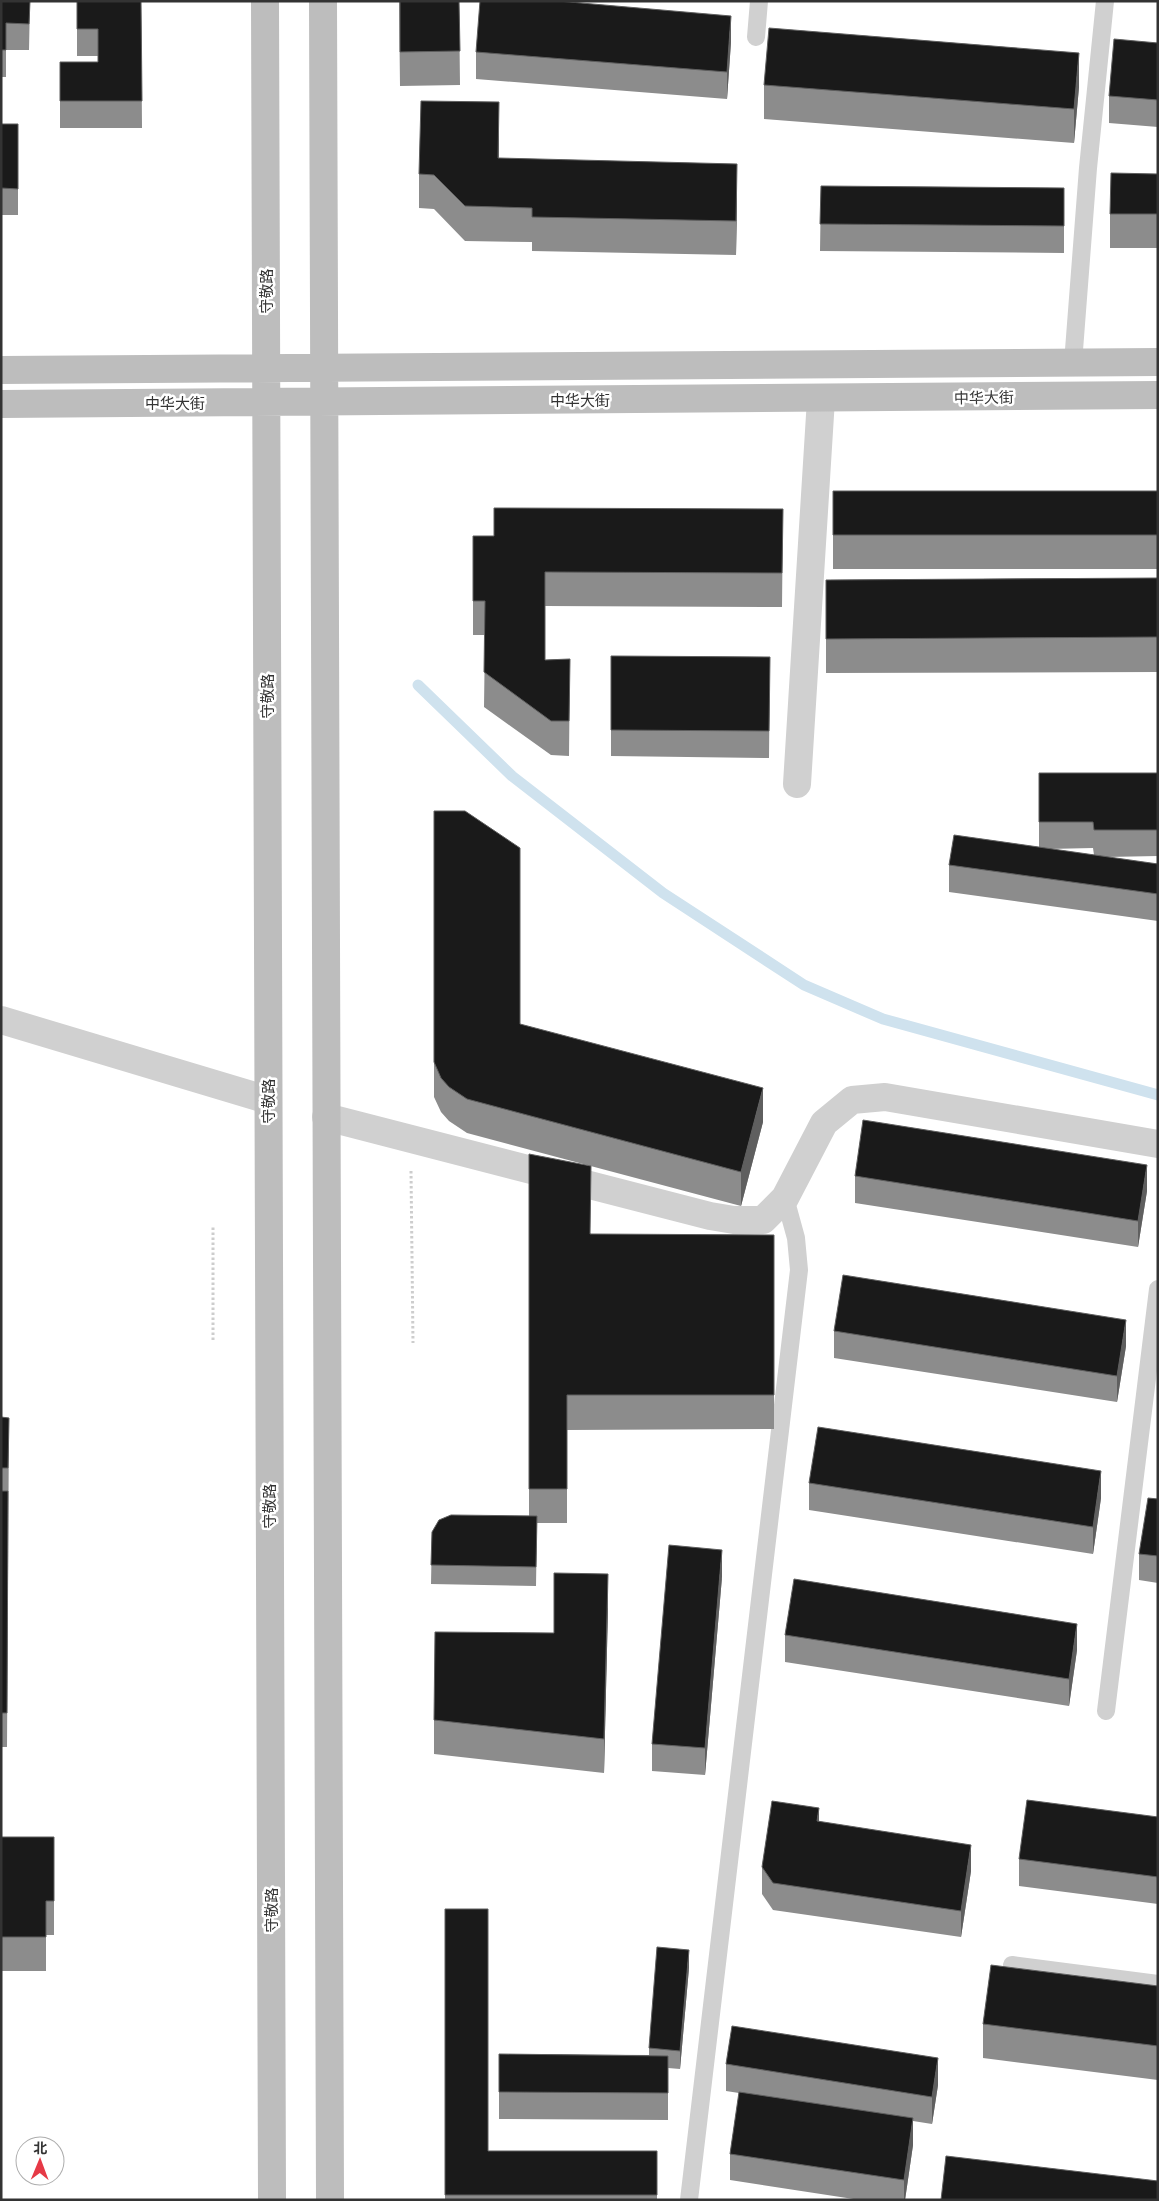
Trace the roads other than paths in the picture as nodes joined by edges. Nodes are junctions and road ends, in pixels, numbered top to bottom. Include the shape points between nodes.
1 (266, 1) edge
2 (323, 1) edge
3 (759, 1) edge
4 (1105, 1) edge
5 (756, 37) dead end
6 (1158, 362) edge
7 (1073, 363) junction
8 (266, 368) junction
9 (324, 368) junction
10 (1, 370) edge
11 (1158, 395) edge
12 (821, 399) junction
13 (324, 401) junction
14 (267, 402) junction
15 (1, 404) edge
16 (797, 784) dead end
17 (1, 1020) edge
18 (268, 1100) junction
19 (326, 1117) junction
20 (1158, 1144) edge
21 (785, 1198) junction
22 (1158, 1289) edge
23 (1106, 1711) dead end
24 (1012, 1966) edge
25 (1158, 1984) edge
26 (272, 2200) edge
27 (330, 2200) edge
28 (689, 2200) edge

1 - 8 main road, 守敬路
2 - 9 main road
3 - 5 lane
4 - 7 lane
6 - 7 main road
7 - 9 main road
8 - 9 main road
8 - 10 main road
8 - 14 main road, 守敬路
9 - 13 main road
11 - 12 main road, 中华大街
12 - 13 main road, 中华大街
12 - 16 street
13 - 14 main road, 中华大街
13 - 19 main road
14 - 15 main road, 中华大街
14 - 18 main road, 守敬路
17 - 18 street
18 - 26 main road, 守敬路
19 - 21 street via 710,1216 763,1220
19 - 27 main road
20 - 21 street via 885,1097 852,1100 824,1123
21 - 28 lane via 796,1238 799,1270
22 - 23 lane
24 - 25 lane

